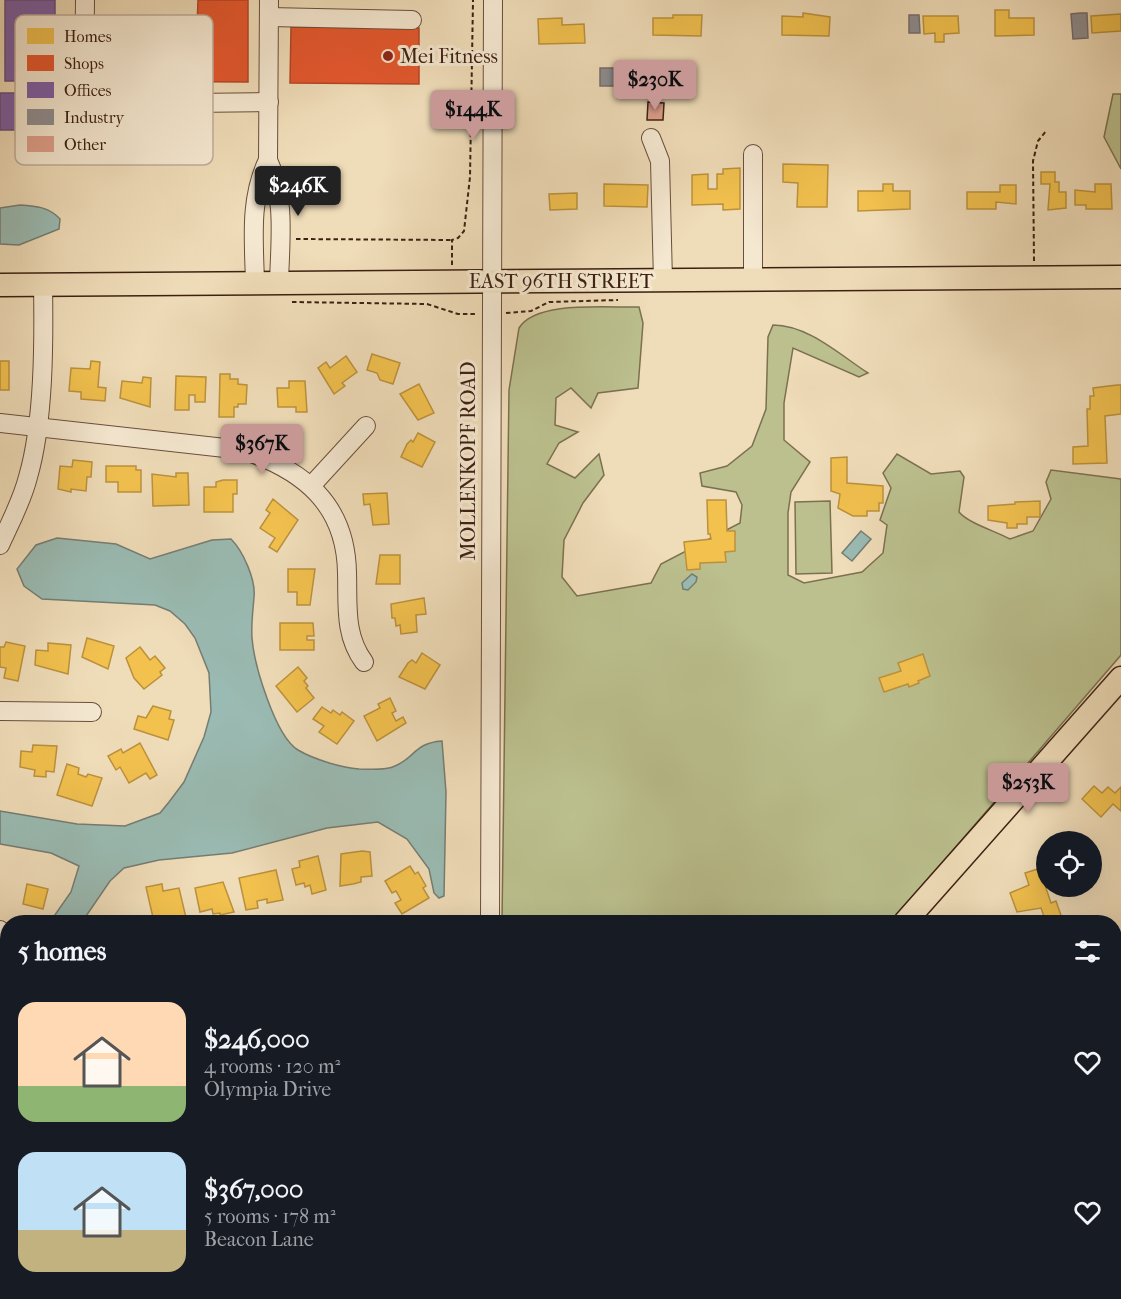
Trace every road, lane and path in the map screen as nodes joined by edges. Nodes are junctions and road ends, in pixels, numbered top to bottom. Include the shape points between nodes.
1 (85, 0) edge
2 (473, 0) edge
3 (493, 0) edge
4 (269, 8) edge
5 (85, 15) edge
6 (412, 20) dead end
7 (270, 102) junction
8 (213, 103) edge
9 (1047, 130) dead end
10 (651, 138) dead end
11 (753, 154) dead end
12 (268, 160) junction
13 (280, 239) junction
14 (452, 240) junction
15 (1121, 277) edge
16 (1034, 278) junction
17 (663, 280) junction
18 (753, 280) junction
19 (454, 282) junction
20 (490, 282) junction
21 (255, 283) junction
22 (279, 283) junction
23 (0, 285) edge
24 (43, 285) junction
25 (449, 311) dead end
26 (0, 423) edge
27 (366, 426) dead end
28 (36, 427) junction
29 (311, 486) junction
30 (0, 545) edge
31 (364, 662) dead end
32 (1121, 678) edge
33 (0, 711) edge
34 (92, 712) dead end
35 (490, 915) edge
36 (911, 915) edge

1 - 5 street
2 - 14 path via 470,177 464,231
3 - 20 street, MOLLENKOPF ROAD
4 - 6 street
4 - 7 street
7 - 8 street
7 - 12 street
9 - 16 path via 1038,141 1033,161
10 - 17 street via 660,161
11 - 18 street
12 - 13 street via 279,192
12 - 21 street via 254,206
13 - 14 path
13 - 22 street
14 - 19 path
15 - 16 main road, EAST 96TH STREET
16 - 18 main road, EAST 96TH STREET
17 - 18 main road, EAST 96TH STREET
17 - 20 main road, EAST 96TH STREET
19 - 20 main road, EAST 96TH STREET
19 - 22 main road, EAST 96TH STREET
19 - 25 path
20 - 35 street, MOLLENKOPF ROAD
21 - 22 main road, EAST 96TH STREET
21 - 24 main road, EAST 96TH STREET
23 - 24 main road, EAST 96TH STREET
24 - 28 street via 44,338
26 - 28 street
27 - 29 street
28 - 29 street via 243,450 272,460
28 - 30 street via 25,488
29 - 31 street via 331,511 343,541 348,622
32 - 36 main road
33 - 34 street

